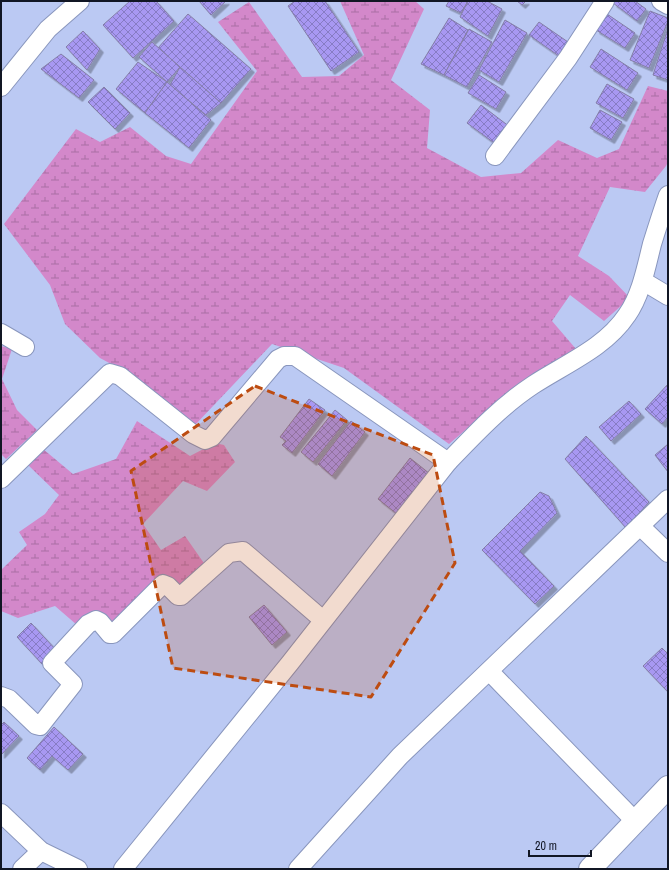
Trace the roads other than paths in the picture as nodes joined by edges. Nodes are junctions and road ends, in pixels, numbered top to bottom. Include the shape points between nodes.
1 (80, 1) edge
2 (606, 1) edge
3 (661, 1) edge
4 (668, 5) edge
5 (1, 87) edge
6 (495, 156) dead end
7 (668, 195) edge
8 (643, 281) junction
9 (668, 296) edge
10 (1, 333) edge
11 (25, 347) dead end
12 (448, 462) junction
13 (1, 479) edge
14 (668, 499) edge
15 (640, 526) junction
16 (668, 553) edge
17 (324, 620) junction
18 (490, 672) junction
19 (1, 696) edge
20 (668, 787) edge
21 (1, 813) edge
22 (635, 821) junction
23 (41, 851) junction
24 (22, 869) edge
25 (78, 869) edge
26 (123, 869) edge
27 (298, 869) edge
28 (590, 869) edge

1 - 5 street via 48,29
2 - 6 street via 568,58
3 - 4 street
7 - 8 street
8 - 9 street
8 - 12 street via 627,315 608,337 570,364 532,385 493,416
10 - 11 street
12 - 13 street via 295,356 284,356 278,359 212,437 205,440 193,434 120,376 110,373
12 - 17 street
14 - 15 street
15 - 16 street
15 - 18 street
17 - 19 street via 243,551 229,553 180,596 163,584 113,634 96,620 88,624 52,663 73,684 40,726 9,699
17 - 26 street
18 - 22 street
18 - 27 street via 400,756
20 - 22 street
21 - 23 street
22 - 28 street
23 - 24 street
23 - 25 street

